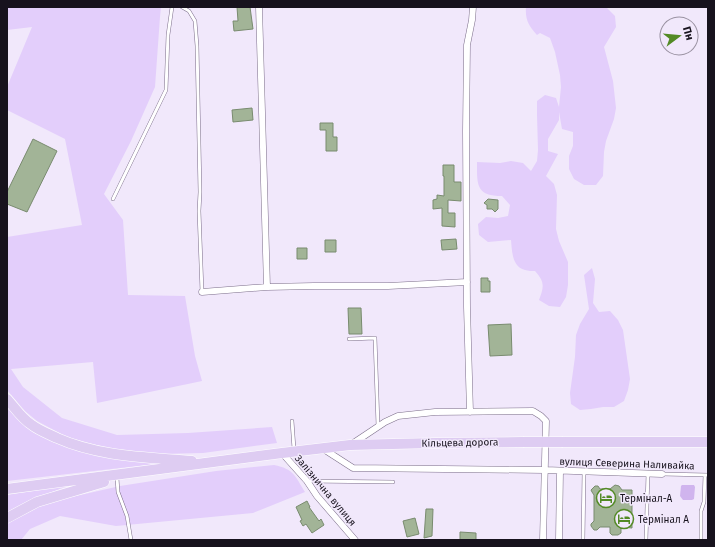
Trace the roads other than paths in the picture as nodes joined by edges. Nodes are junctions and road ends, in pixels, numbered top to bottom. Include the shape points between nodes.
1 (172, 7) edge
2 (182, 7) edge
3 (259, 7) edge
4 (473, 7) edge
5 (113, 199) dead end
6 (467, 282) junction
7 (267, 287) junction
8 (202, 292) joint
9 (349, 339) dead end
10 (7, 399) edge
11 (470, 412) junction
12 (292, 421) dead end
13 (378, 427) junction
14 (708, 442) edge
15 (350, 445) junction
16 (322, 448) junction
17 (294, 452) junction
18 (282, 453) junction
19 (214, 462) junction
20 (545, 470) junction
21 (560, 471) junction
22 (584, 472) junction
23 (137, 473) junction
24 (648, 473) junction
25 (662, 474) joint
26 (707, 475) edge
27 (117, 478) junction
28 (307, 481) junction
29 (393, 482) dead end
30 (7, 489) edge
31 (7, 518) edge
32 (131, 540) edge
33 (355, 540) edge
34 (543, 540) edge
35 (559, 540) edge
36 (583, 540) edge
37 (646, 540) edge
38 (701, 540) edge

1 - 5 lane via 166,90
2 - 8 lane via 189,11 195,21 197,46
3 - 7 street
4 - 6 street via 467,45
6 - 7 street via 388,286
6 - 11 street
7 - 8 street
9 - 13 lane via 375,338
10 - 19 highway via 32,426 80,447 131,456
11 - 13 street via 398,416
11 - 20 street via 533,411 541,416 546,421
12 - 17 lane
13 - 15 street
14 - 15 highway, Кільцева дорога, bridge via 435,442
15 - 16 highway, Кільцева дорога
16 - 17 highway, Кільцева дорога
16 - 20 street, вулиця Северина Наливайка via 353,468
17 - 18 highway, Кільцева дорога
18 - 19 highway, Кільцева дорога
18 - 28 street, Залізнична вулиця
19 - 23 highway
20 - 21 street, вулиця Северина Наливайка
20 - 34 street
21 - 22 street, вулиця Северина Наливайка
21 - 35 street
22 - 24 street, вулиця Северина Наливайка
22 - 36 lane
23 - 27 highway
23 - 30 highway
24 - 25 street, вулиця Северина Наливайка
24 - 37 lane
25 - 26 lane, вулиця Северина Наливайка
26 - 38 lane
27 - 31 highway via 37,502
27 - 32 lane via 118,492 127,516
28 - 29 lane
28 - 33 street, Залізнична вулиця

